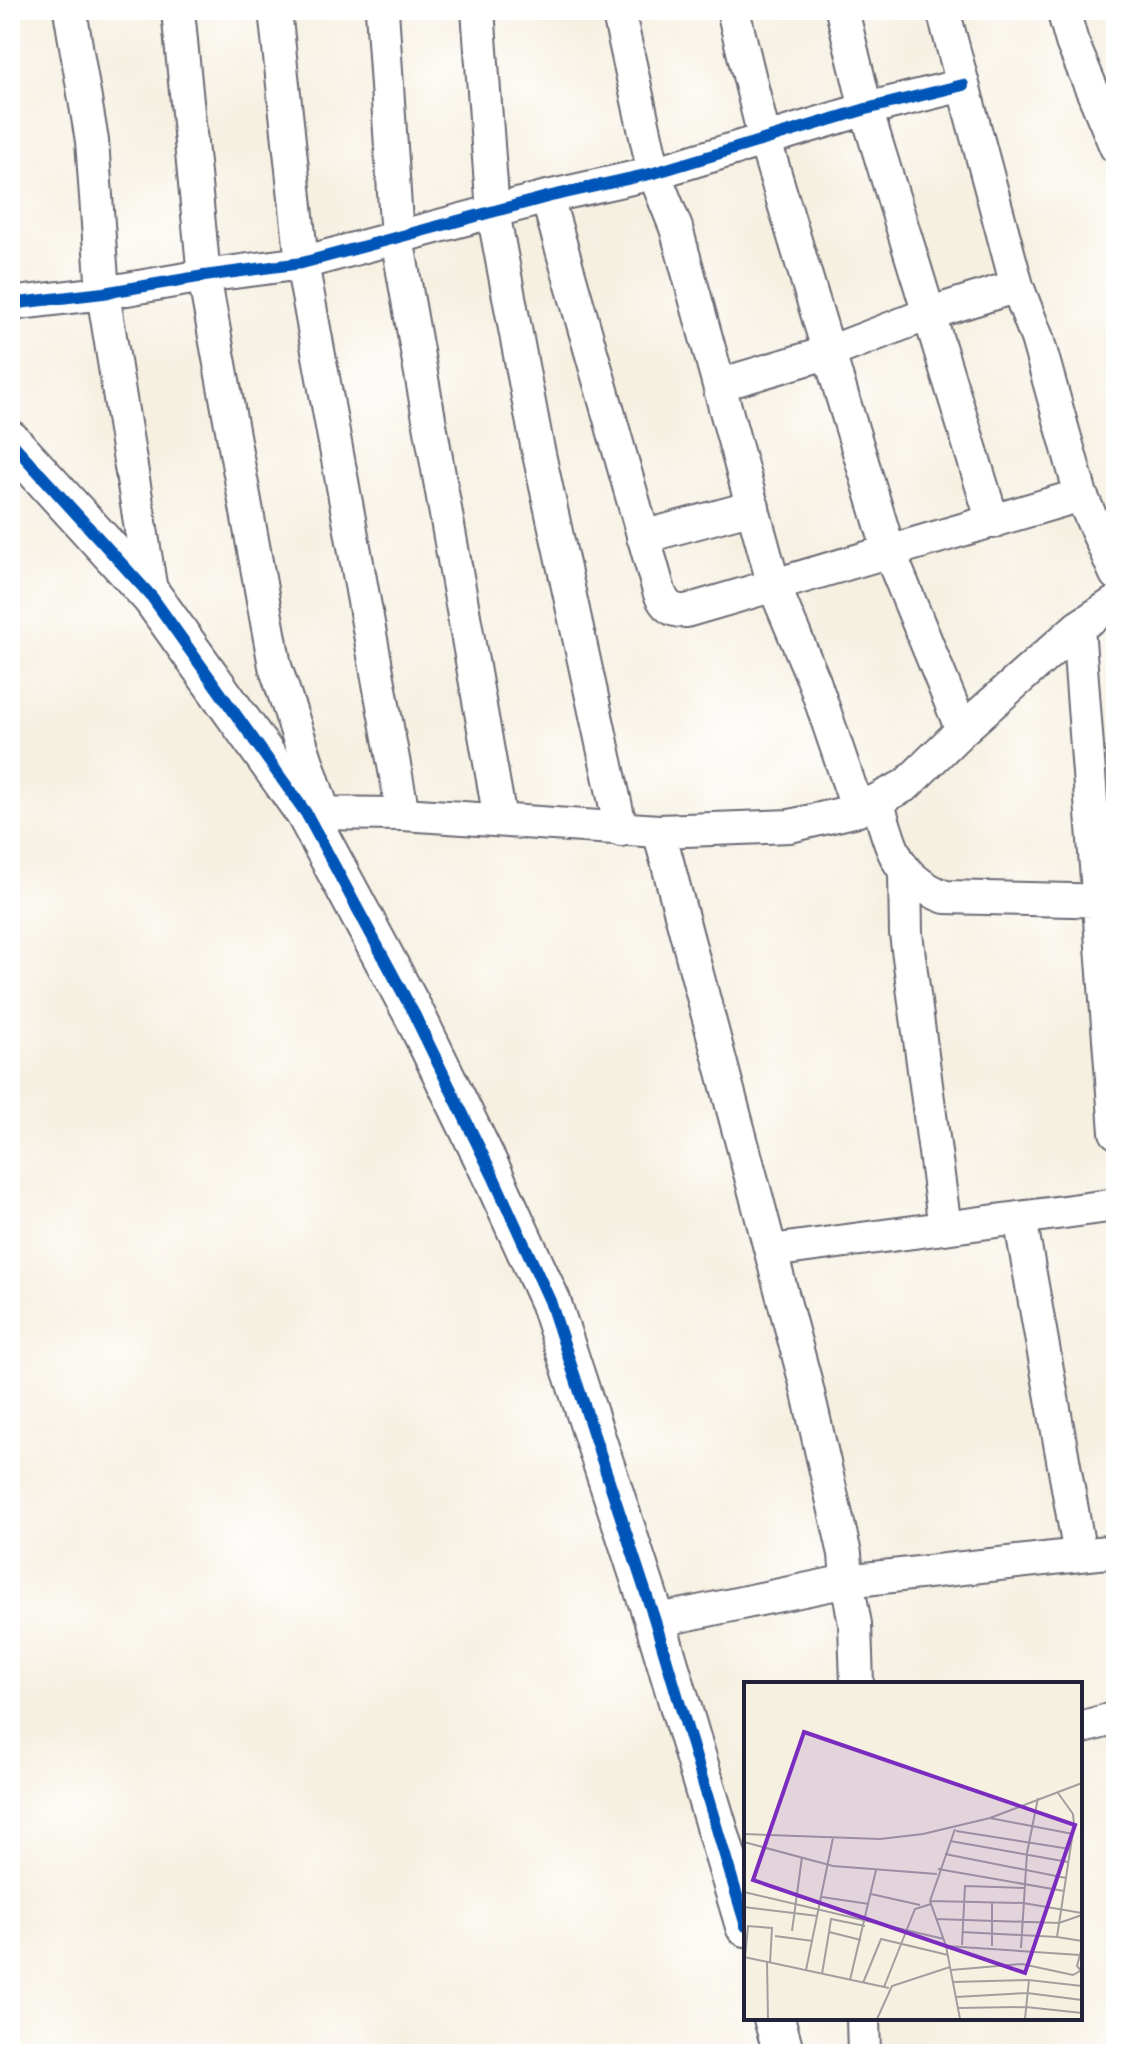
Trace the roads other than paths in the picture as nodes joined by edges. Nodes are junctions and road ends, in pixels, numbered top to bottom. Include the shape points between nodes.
1 (70, 10) edge
2 (178, 10) edge
3 (275, 10) edge
4 (382, 10) edge
5 (478, 10) edge
6 (618, 10) edge
7 (733, 10) edge
8 (842, 10) edge
9 (943, 10) edge
10 (1063, 10) edge
11 (963, 85) junction
12 (866, 109) junction
13 (765, 141) junction
14 (1116, 147) edge
15 (654, 173) junction
16 (547, 197) junction
17 (493, 212) junction
18 (397, 238) junction
19 (302, 263) junction
20 (204, 276) junction
21 (1017, 286) junction
22 (103, 293) junction
23 (10, 304) edge
24 (928, 314) junction
25 (830, 352) junction
26 (719, 385) junction
27 (10, 441) edge
28 (1081, 495) junction
29 (753, 507) junction
30 (993, 522) junction
31 (643, 537) junction
32 (889, 551) junction
33 (1116, 574) edge
34 (774, 586) junction
35 (152, 597) junction
36 (1116, 602) edge
37 (1078, 627) junction
38 (962, 730) junction
39 (867, 806) junction
40 (315, 813) junction
41 (403, 814) junction
42 (500, 819) junction
43 (621, 830) junction
44 (659, 831) junction
45 (905, 874) junction
46 (1107, 900) edge
47 (1116, 1132) edge
48 (1116, 1205) edge
49 (1020, 1218) junction
50 (945, 1228) junction
51 (771, 1251) junction
52 (1116, 1551) edge
53 (1080, 1555) junction
54 (847, 1581) junction
55 (655, 1621) junction
56 (857, 1682) edge
57 (1116, 1718) edge
58 (1082, 1727) edge
59 (744, 1919) edge
60 (775, 2020) edge
61 (863, 2020) edge
62 (784, 2054) edge
63 (864, 2054) edge

1 - 22 street via 92,141
2 - 20 street
3 - 19 street
4 - 18 street
5 - 17 street
6 - 15 street
7 - 13 street
8 - 12 street
9 - 11 street
10 - 14 street
11 - 12 street
11 - 21 street
12 - 13 street
12 - 24 street
13 - 15 street
13 - 25 street
15 - 16 street
15 - 26 street via 676,228
16 - 17 street
16 - 31 street
17 - 18 street
17 - 43 street via 537,445
18 - 19 street
18 - 42 street
19 - 20 street
19 - 41 street
20 - 22 street
20 - 40 street via 275,666
21 - 24 street
21 - 28 street
22 - 23 street
22 - 35 street
24 - 25 street
24 - 30 street
25 - 26 street
25 - 32 street
26 - 29 street
27 - 35 street
28 - 30 street
28 - 33 street
29 - 31 street
29 - 34 street
30 - 32 street
31 - 34 street via 662,600 677,612
32 - 34 street
32 - 38 street
34 - 39 street
35 - 40 street
36 - 37 street
37 - 38 street
37 - 46 street
38 - 39 street via 906,785
39 - 44 street via 790,826
39 - 45 street
40 - 41 street
40 - 55 street via 550,1301
41 - 42 street
42 - 43 street
43 - 44 street
44 - 51 street
45 - 46 street via 923,889 945,897
45 - 50 street via 906,934
46 - 47 street
48 - 49 street
49 - 50 street
49 - 53 street
50 - 51 street
51 - 54 street via 805,1380
52 - 53 street
53 - 54 street
54 - 55 street
54 - 56 street
55 - 59 street
57 - 58 street
60 - 62 street
61 - 63 street

